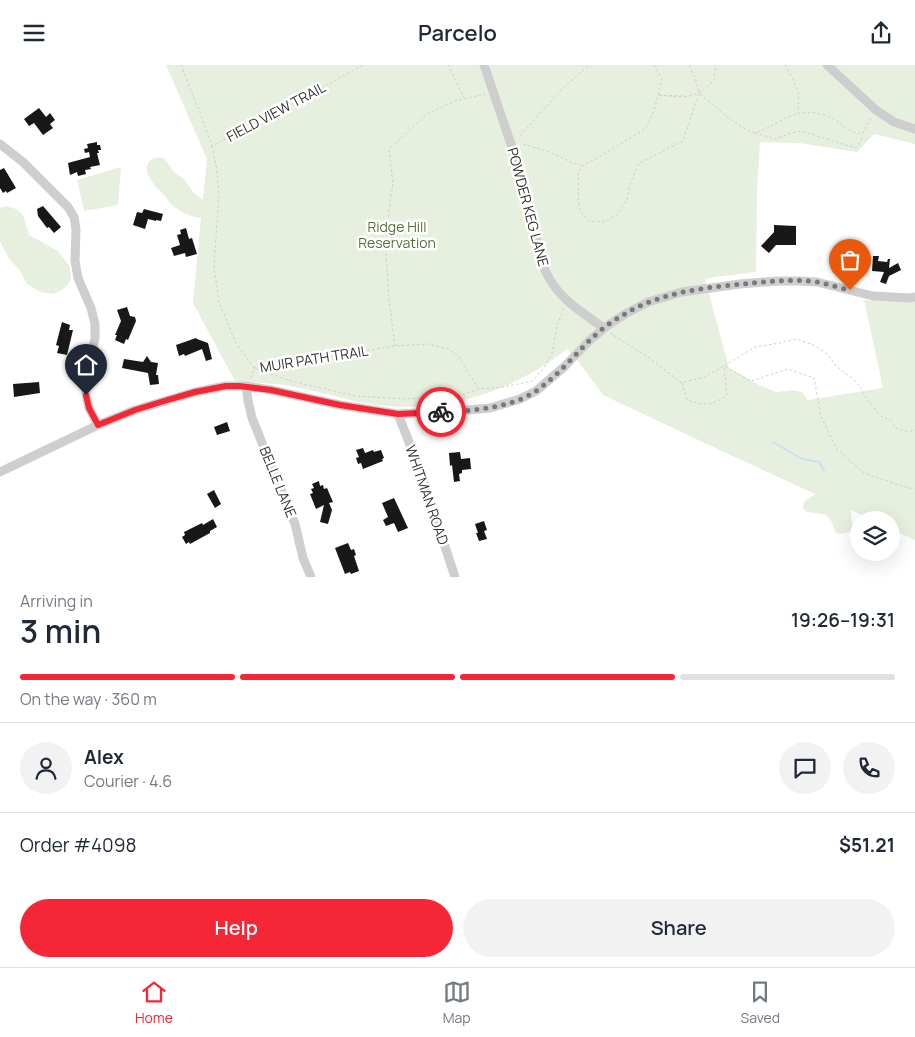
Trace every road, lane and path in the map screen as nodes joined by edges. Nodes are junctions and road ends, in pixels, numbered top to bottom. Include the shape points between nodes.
1 (181, 65) edge
2 (363, 65) edge
3 (448, 65) edge
4 (484, 65) edge
5 (589, 65) edge
6 (654, 65) edge
7 (688, 65) edge
8 (716, 65) edge
9 (785, 65) edge
10 (827, 65) edge
11 (494, 92) junction
12 (699, 93) junction
13 (658, 95) junction
14 (465, 99) junction
15 (876, 110) junction
16 (798, 113) junction
17 (915, 129) edge
18 (755, 133) junction
19 (862, 134) junction
20 (520, 136) dead end
21 (0, 144) edge
22 (523, 144) dead end
23 (212, 146) junction
24 (584, 165) junction
25 (915, 297) edge
26 (567, 301) junction
27 (604, 328) junction
28 (395, 346) junction
29 (724, 365) junction
30 (254, 367) junction
31 (682, 383) junction
32 (245, 386) junction
33 (479, 389) junction
34 (398, 414) junction
35 (98, 425) junction
36 (915, 430) edge
37 (0, 472) edge
38 (915, 489) edge
39 (311, 577) edge
40 (455, 577) edge

1 - 23 path, FIELD VIEW TRAIL
2 - 23 path, FIELD VIEW TRAIL
3 - 14 path
4 - 11 street, POWDER KEG LANE
5 - 20 path via 561,90
6 - 13 path via 662,79
7 - 12 path
8 - 12 path via 714,80
9 - 16 path via 799,95
10 - 15 street
11 - 14 path
11 - 26 street, POWDER KEG LANE via 545,270 556,290
12 - 13 path via 690,96
12 - 18 path via 732,121
12 - 24 path via 683,141 639,163 627,199 618,214 605,223 589,221 581,211 578,172
13 - 24 path via 646,128
14 - 28 path via 426,115 389,149 393,183 386,254
15 - 17 street via 894,122
15 - 19 path
16 - 18 path
16 - 19 path via 811,112 833,118 852,132
18 - 19 path via 776,139 801,131 856,148
21 - 35 street via 24,162 74,217 78,278 95,324 86,395
22 - 24 path
23 - 30 path via 219,193 214,267 219,302 236,343
25 - 27 street via 873,296 817,282 740,284 682,292 648,303 625,313
26 - 27 street, POWDER KEG LANE
26 - 33 path via 552,354 533,381
27 - 31 path
27 - 34 street via 554,376 520,399 490,408
28 - 30 path, MUIR PATH TRAIL
28 - 33 path, MUIR PATH TRAIL via 428,344 448,349 458,356
29 - 31 path via 704,377
29 - 31 path via 728,395 716,402 702,405 687,400
29 - 36 path via 755,347 796,339 814,345 853,379 881,416 896,428
29 - 38 path via 750,381 788,369 814,377 821,416 836,447 864,473
30 - 32 path, MUIR PATH TRAIL
30 - 33 path via 291,381 356,396 406,399 461,395
32 - 34 street
32 - 35 street via 195,392
32 - 39 street, BELLE LANE via 252,418 295,524
34 - 40 street, WHITMAN ROAD
35 - 37 street

